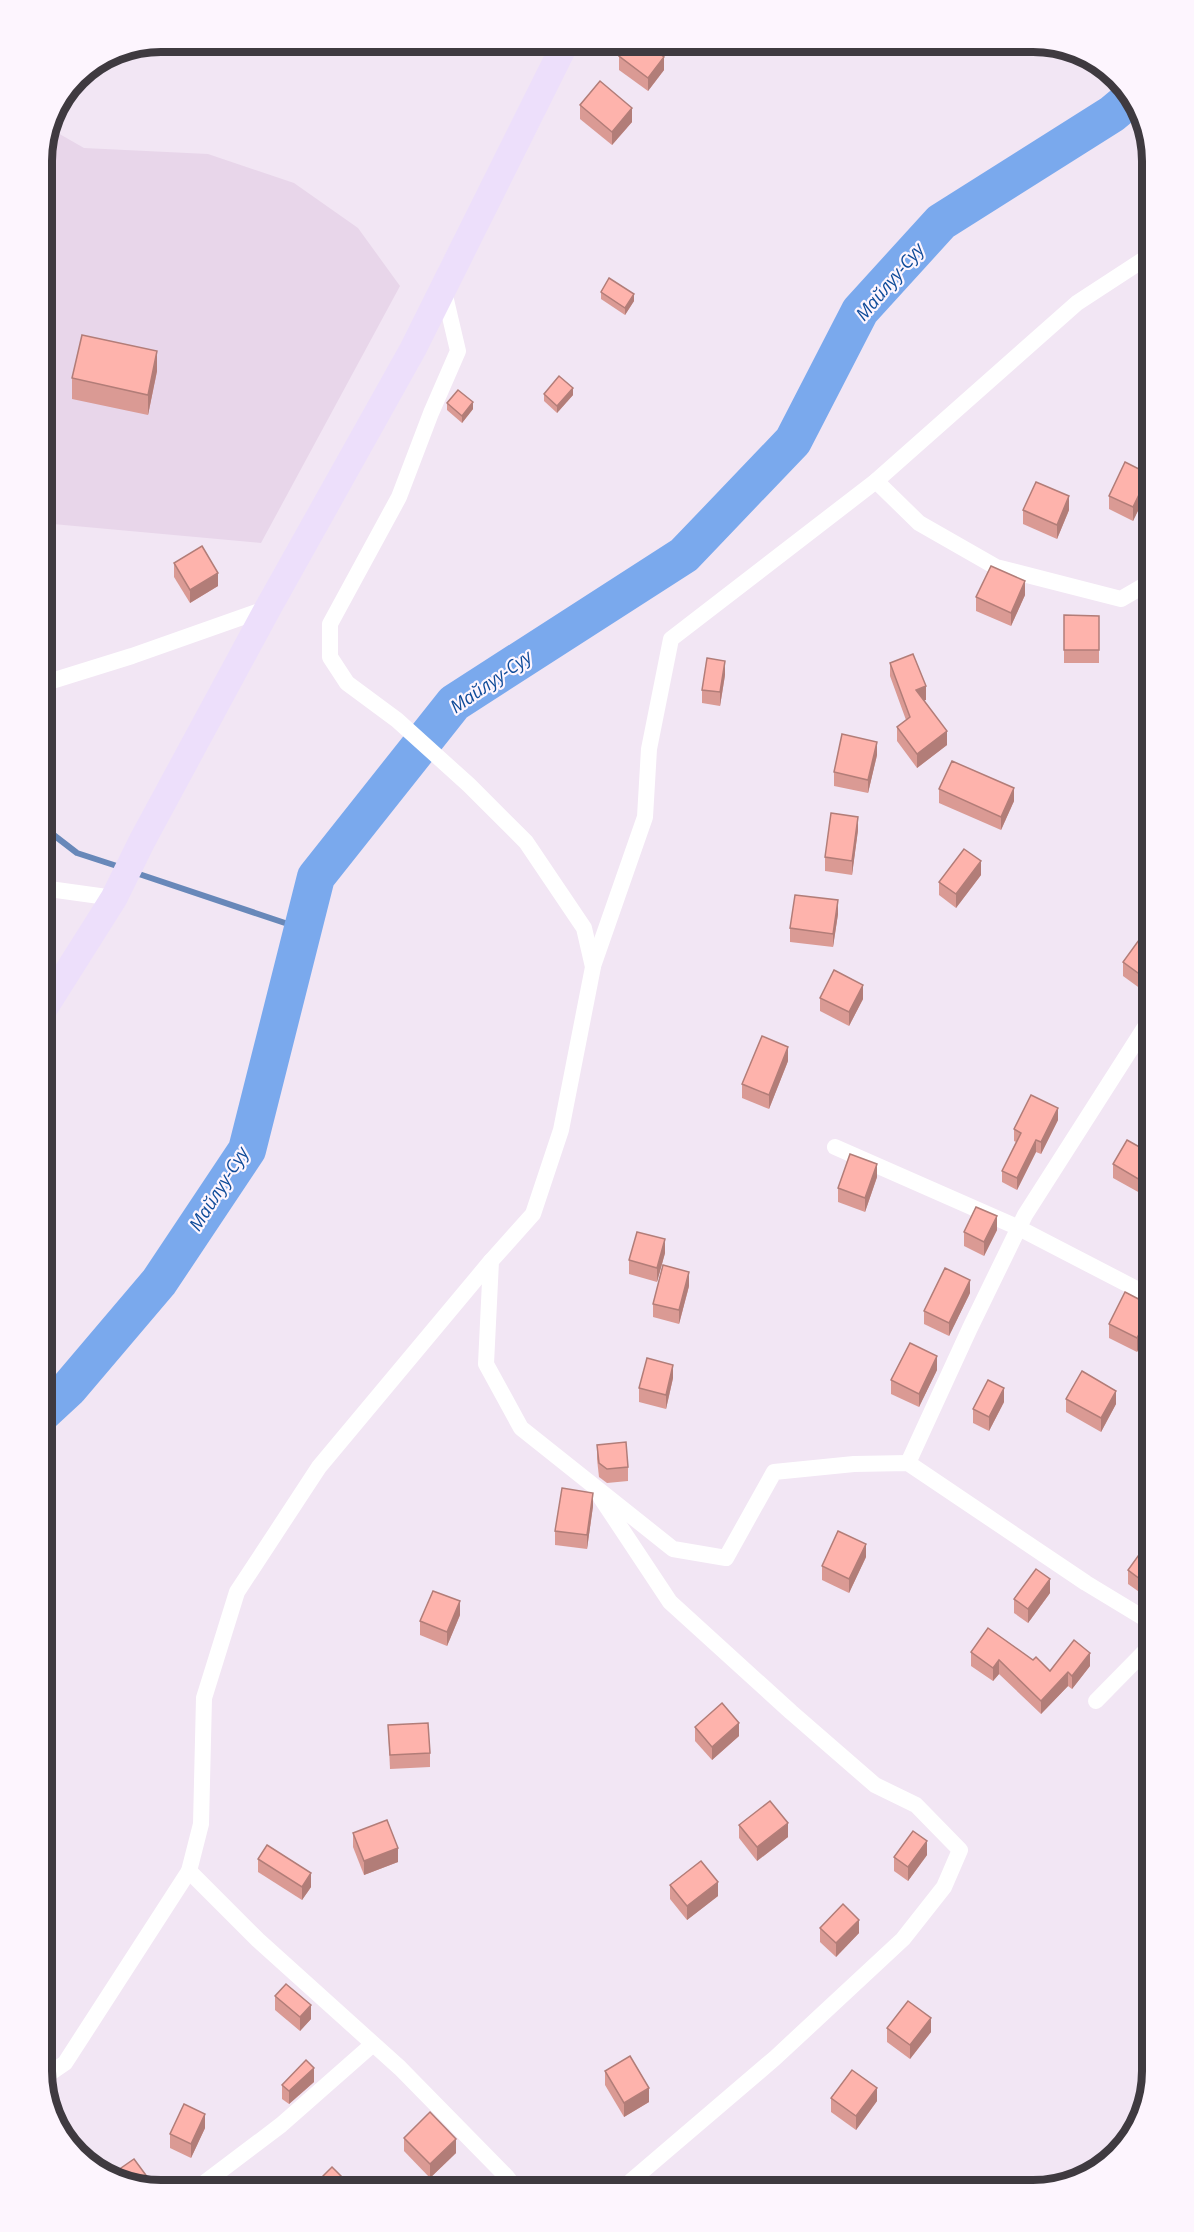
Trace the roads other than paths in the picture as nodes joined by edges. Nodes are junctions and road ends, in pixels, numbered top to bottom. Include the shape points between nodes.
1 (561, 52) edge
2 (1142, 261) edge
3 (443, 285) junction
4 (876, 481) junction
5 (1142, 587) edge
6 (268, 608) junction
7 (53, 681) edge
8 (53, 888) edge
9 (118, 891) junction
10 (592, 967) junction
11 (53, 995) edge
12 (1142, 1032) edge
13 (835, 1147) dead end
14 (1019, 1228) junction
15 (491, 1261) junction
16 (1142, 1292) edge
17 (908, 1463) junction
18 (592, 1485) junction
19 (1142, 1617) edge
20 (1142, 1654) edge
21 (1096, 1701) dead end
22 (189, 1871) junction
23 (373, 2044) junction
24 (52, 2072) edge
25 (209, 2179) edge
26 (509, 2179) edge
27 (633, 2180) edge

1 - 3 main road
2 - 4 street via 1077,303
3 - 6 main road via 413,349
3 - 10 street via 458,351 399,497 330,624 330,657 347,683 397,720 526,842 584,928
4 - 5 street via 920,523 996,567 1121,599
4 - 10 street via 671,639 649,749 645,818
6 - 7 street
6 - 9 main road
8 - 9 street
9 - 11 main road
10 - 15 street via 561,1130 533,1214
12 - 14 street
13 - 14 street
14 - 16 street
14 - 17 street
15 - 18 street via 486,1364 521,1428
15 - 22 street via 319,1467 237,1592 204,1698 201,1824
17 - 18 street via 774,1472 726,1558 673,1549
17 - 19 street
18 - 27 street via 670,1602 875,1785 916,1805 960,1850 944,1887 903,1939 775,2058
20 - 21 street
22 - 23 street via 258,1940
22 - 24 street via 65,2063
23 - 25 street via 281,2125
23 - 26 street

